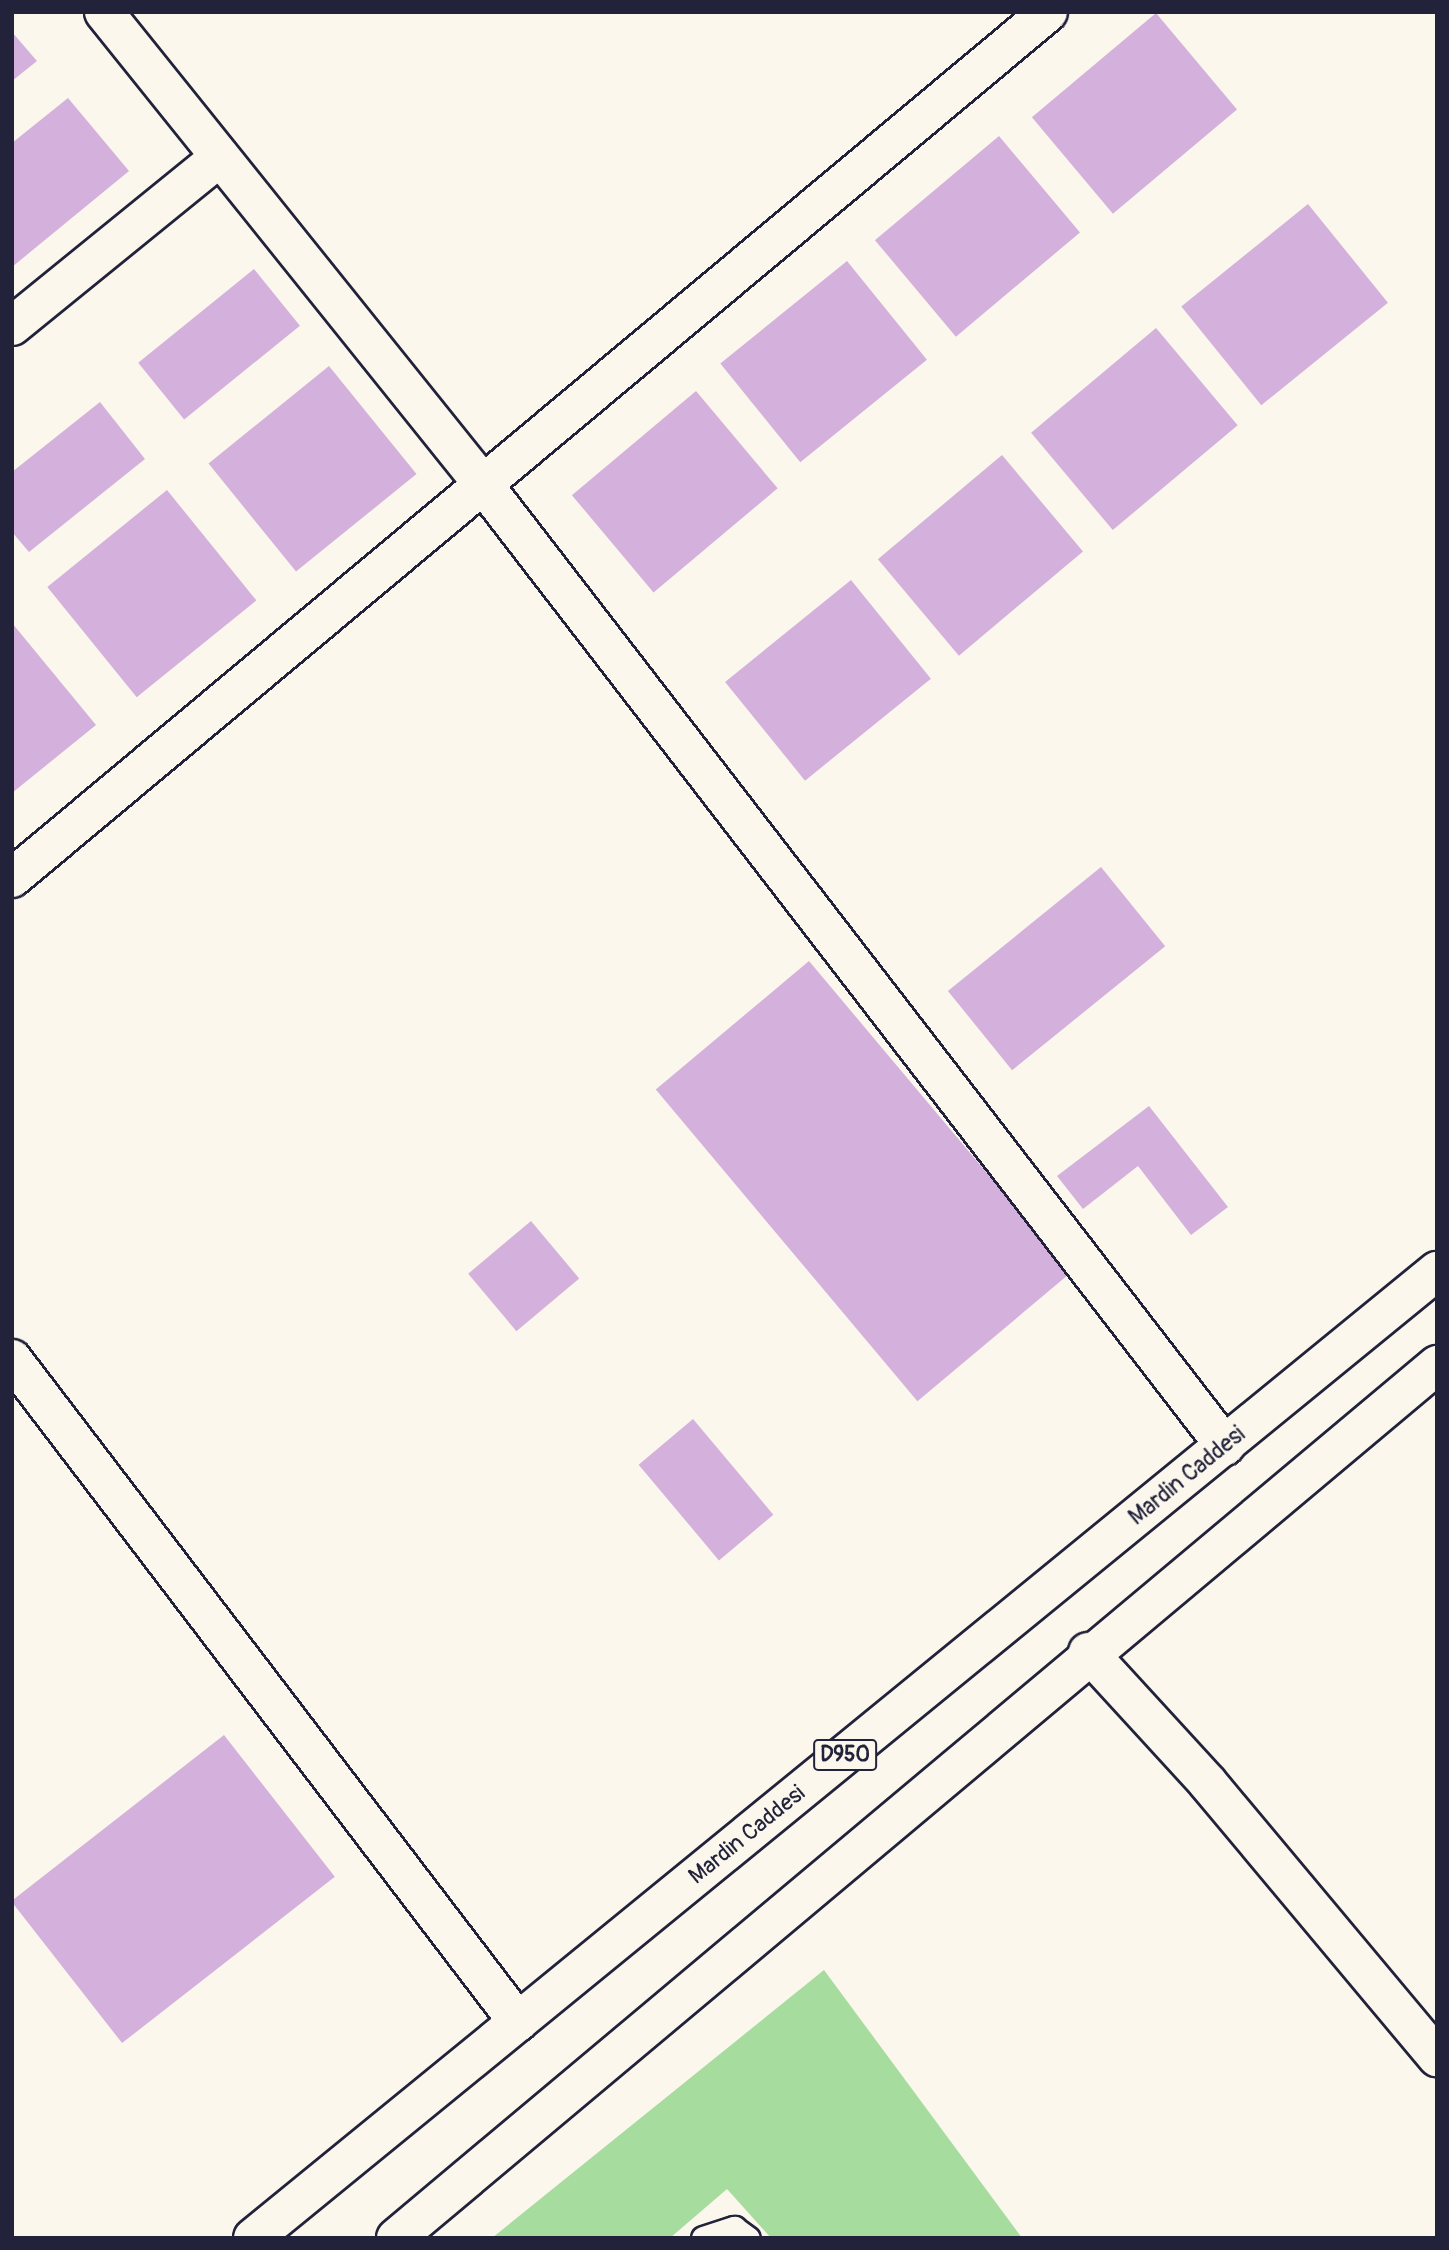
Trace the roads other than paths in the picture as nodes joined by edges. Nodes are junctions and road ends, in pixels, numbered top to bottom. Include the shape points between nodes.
1 (104, 12) edge
2 (1048, 12) edge
3 (220, 157) junction
4 (12, 326) edge
5 (486, 488) junction
6 (12, 878) edge
7 (1437, 1271) edge
8 (12, 1359) edge
9 (1437, 1365) edge
10 (1225, 1446) junction
11 (1088, 1652) junction
12 (518, 2022) junction
13 (1437, 2057) edge
14 (253, 2238) edge
15 (396, 2238) edge
16 (703, 2238) edge
17 (748, 2238) edge

1 - 3 main road
2 - 5 main road
3 - 4 main road
3 - 5 main road
5 - 6 main road
5 - 10 main road
7 - 10 main road, Mardin Caddesi / D950
8 - 12 main road
9 - 11 main road
10 - 12 main road, Mardin Caddesi / D950
11 - 13 main road via 1207,1782
11 - 15 main road
12 - 14 main road, Mardin Caddesi / D950
16 - 17 lane via 734,2228

